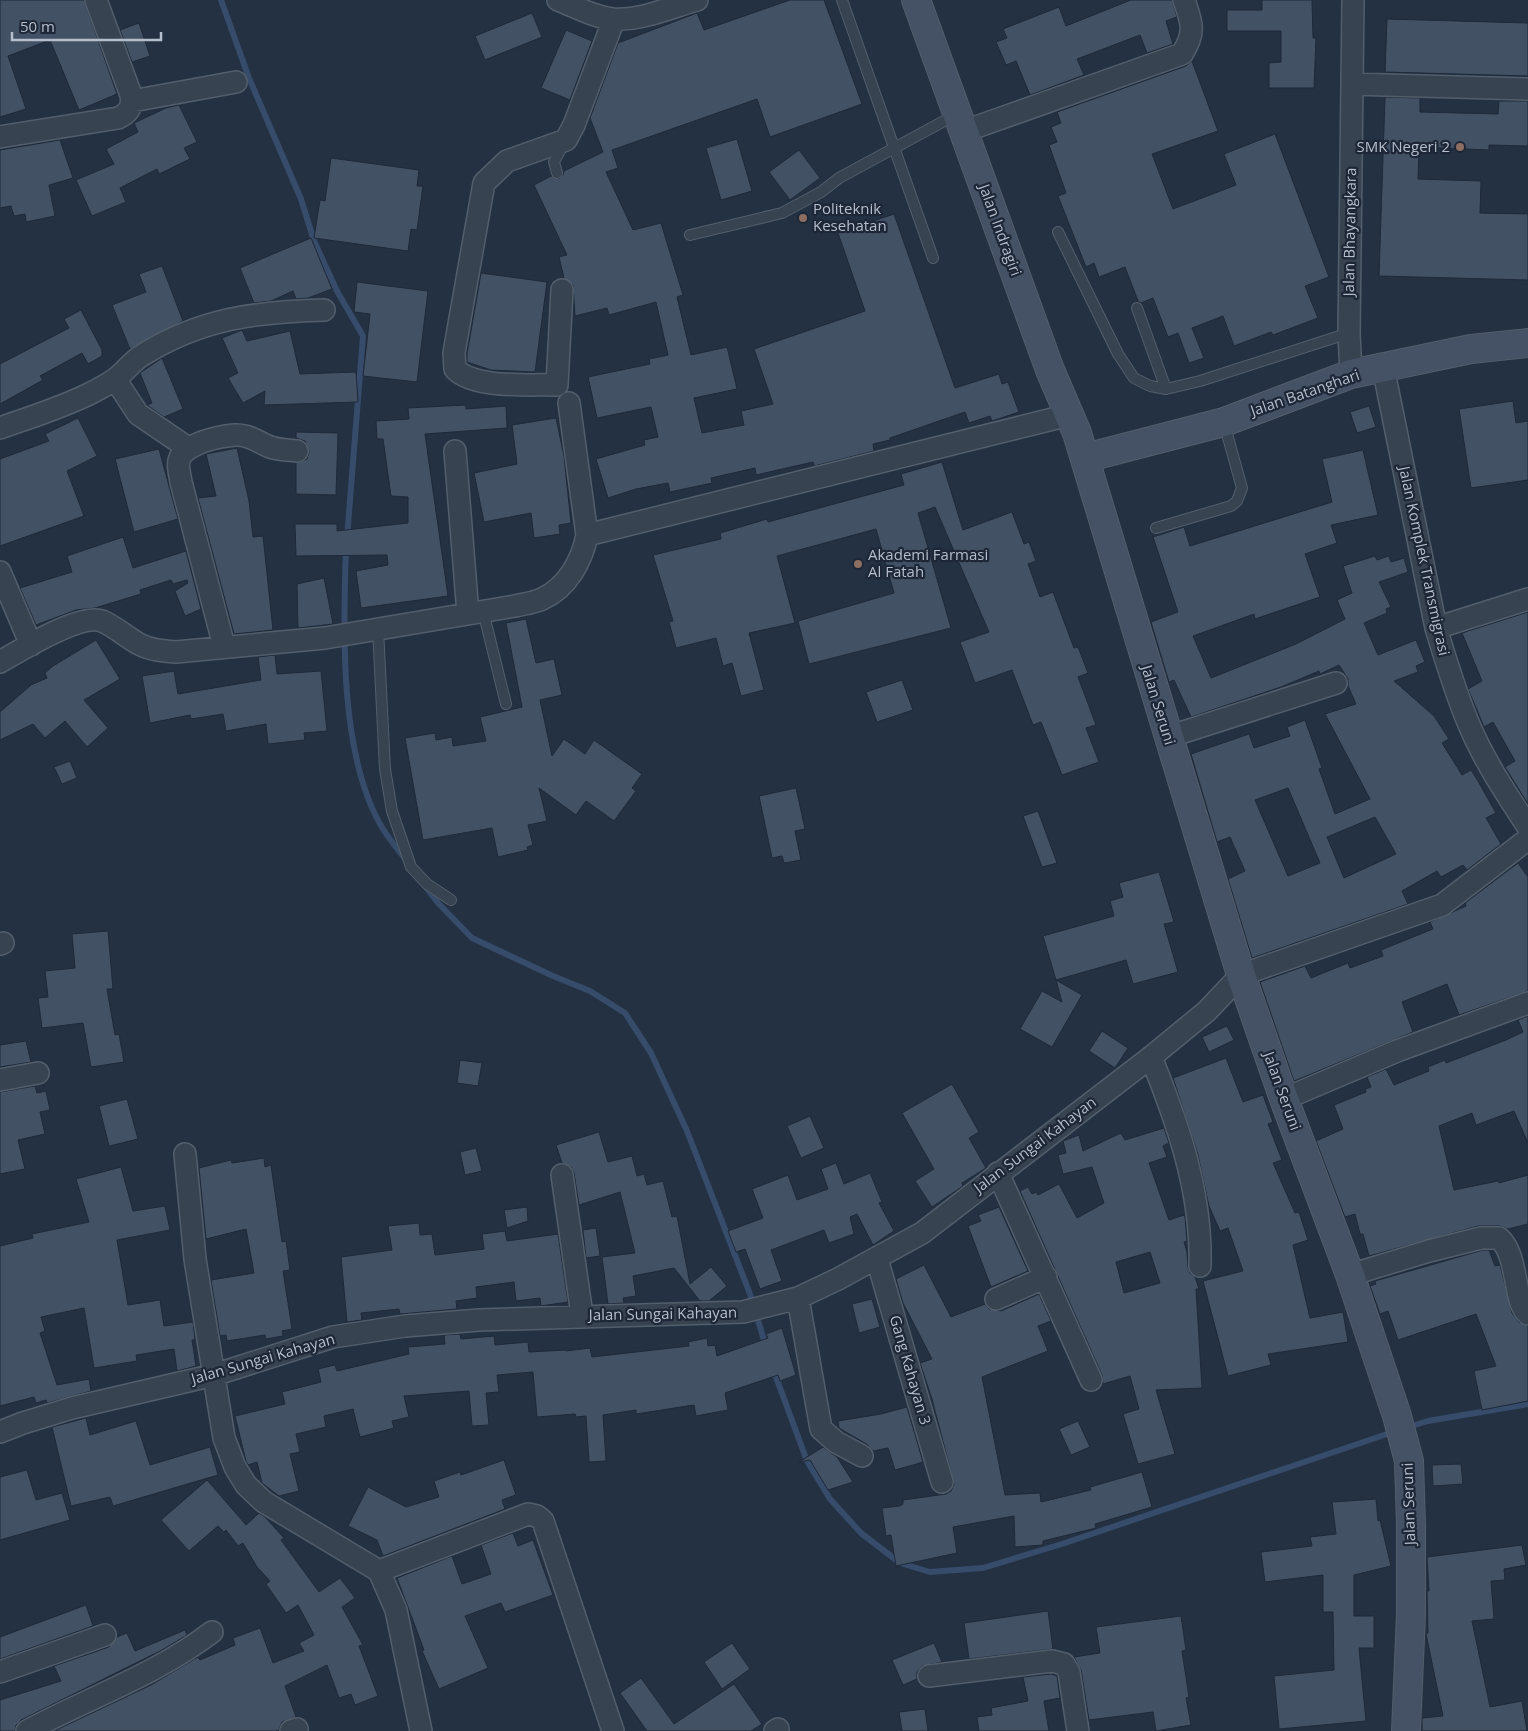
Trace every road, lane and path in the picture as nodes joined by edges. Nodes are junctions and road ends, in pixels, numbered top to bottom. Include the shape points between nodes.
1 (96, 0) edge
2 (558, 0) edge
3 (697, 0) edge
4 (842, 0) edge
5 (916, 0) edge
6 (1184, 0) edge
7 (1353, 0) edge
8 (614, 19) junction
9 (236, 82) dead end
10 (1352, 84) junction
11 (1528, 89) edge
12 (132, 100) junction
13 (962, 122) junction
14 (0, 137) edge
15 (566, 140) junction
16 (896, 148) junction
17 (557, 173) dead end
18 (1058, 232) dead end
19 (690, 235) dead end
20 (933, 258) dead end
21 (562, 290) dead end
22 (1137, 308) dead end
23 (324, 310) dead end
24 (1349, 333) junction
25 (1528, 343) edge
26 (1383, 367) junction
27 (1351, 374) junction
28 (115, 379) junction
29 (1166, 389) junction
30 (569, 402) dead end
31 (1069, 415) junction
32 (1224, 422) junction
33 (0, 428) edge
34 (188, 448) junction
35 (297, 451) dead end
36 (456, 451) dead end
37 (1085, 458) junction
38 (1156, 528) dead end
39 (587, 535) junction
40 (0, 572) edge
41 (1528, 599) edge
42 (475, 613) junction
43 (1436, 628) junction
44 (378, 629) junction
45 (30, 645) junction
46 (224, 646) junction
47 (0, 662) edge
48 (1336, 683) dead end
49 (506, 704) dead end
50 (1168, 737) junction
51 (1528, 827) edge
52 (1528, 839) edge
53 (451, 900) dead end
54 (1241, 975) junction
55 (1528, 1003) edge
56 (1151, 1056) junction
57 (38, 1073) dead end
58 (0, 1080) edge
59 (1284, 1098) junction
60 (185, 1154) dead end
61 (998, 1173) junction
62 (562, 1175) dead end
63 (877, 1258) junction
64 (1200, 1266) dead end
65 (1350, 1275) junction
66 (1046, 1277) junction
67 (798, 1298) junction
68 (996, 1299) dead end
69 (1528, 1314) edge
70 (582, 1315) junction
71 (214, 1375) junction
72 (1092, 1380) dead end
73 (0, 1432) edge
74 (862, 1456) dead end
75 (942, 1482) dead end
76 (379, 1571) junction
77 (212, 1632) dead end
78 (105, 1635) dead end
79 (0, 1672) edge
80 (929, 1676) dead end
81 (27, 1731) edge
82 (420, 1731) edge
83 (613, 1731) edge
84 (1078, 1731) edge
85 (1406, 1731) edge

1 - 12 street
2 - 8 street via 591,14
3 - 8 street via 646,15
4 - 16 lane
5 - 13 street, Jalan Indragiri
6 - 13 street via 1192,40 1182,54
7 - 10 street, Jalan Bhayangkara
8 - 15 street
9 - 12 street
10 - 11 street
10 - 24 street, Jalan Bhayangkara
12 - 14 street via 126,114 118,118
13 - 16 lane
13 - 31 street, Jalan Indragiri
15 - 17 lane via 554,162
15 - 21 street via 507,161 484,183 456,338 455,369 463,377 483,382 556,385
16 - 19 lane via 782,213
16 - 20 lane
18 - 29 lane via 1118,354 1134,378
22 - 29 lane
23 - 28 street via 236,317 203,326 141,356
24 - 27 street, Jalan Bhayangkara
24 - 29 lane
25 - 26 street, Jalan Batanghari via 1471,349
26 - 27 street, Jalan Batanghari
26 - 43 street, Jalan Komplek Transmigrasi
27 - 32 street, Jalan Batanghari
28 - 33 street via 90,394
28 - 34 street via 138,414
30 - 39 street
31 - 37 street, Jalan Indragiri
31 - 39 street
32 - 37 street, Jalan Batanghari
32 - 38 lane via 1242,488 1237,501 1230,506
34 - 35 street via 238,434 270,447
34 - 46 street via 180,456 178,467
36 - 42 street
37 - 50 street, Jalan Seruni
39 - 42 street via 583,552 567,581 542,599
40 - 45 street
41 - 43 street
42 - 44 street
42 - 49 lane
43 - 51 street, Jalan Komplek Transmigrasi via 1470,728
44 - 46 street via 325,638
44 - 53 lane via 385,769 392,811 411,867 427,884
45 - 46 street via 82,621 100,620 139,644 158,650 176,652
45 - 47 street
48 - 50 street
50 - 54 street, Jalan Seruni
52 - 54 street, Jalan Sungai Kahayan via 1442,905
54 - 56 street, Jalan Sungai Kahayan via 1206,1010
54 - 59 street, Jalan Seruni
55 - 59 street via 1396,1051
56 - 61 street, Jalan Sungai Kahayan
56 - 64 street via 1191,1170 1201,1243
57 - 58 street
59 - 65 street, Jalan Seruni
60 - 71 street via 194,1259
61 - 63 street, Jalan Sungai Kahayan via 922,1232
61 - 66 street
62 - 70 street
63 - 67 street, Jalan Sungai Kahayan
63 - 75 street, Gang Kahayan 3
65 - 69 street via 1481,1238 1499,1238 1508,1251 1518,1296
65 - 85 street, Jalan Seruni via 1409,1461 1411,1594
66 - 68 street
66 - 72 street
67 - 70 street, Jalan Sungai Kahayan via 744,1312
67 - 74 street via 821,1429 836,1442
70 - 71 street, Jalan Sungai Kahayan via 406,1326 333,1337
71 - 73 street, Jalan Sungai Kahayan via 72,1408
71 - 76 street via 224,1438 246,1485 264,1502
76 - 82 street via 396,1610
76 - 83 street via 528,1514 537,1516 543,1521
77 - 81 street via 162,1665
78 - 79 street
80 - 84 street via 1052,1661 1064,1664 1069,1672

